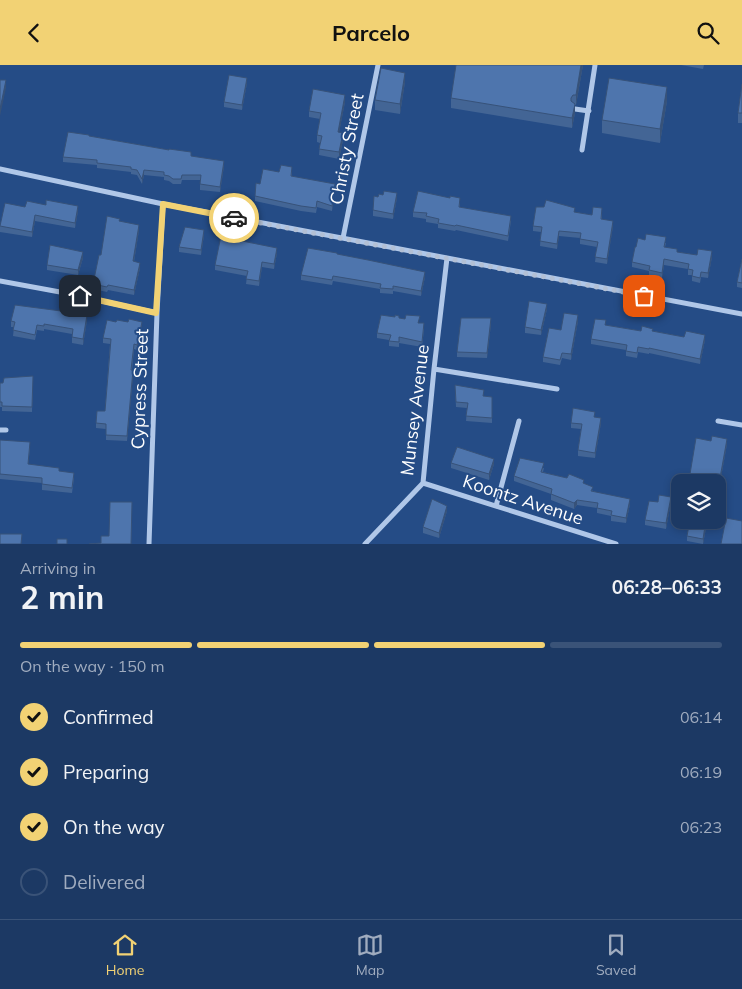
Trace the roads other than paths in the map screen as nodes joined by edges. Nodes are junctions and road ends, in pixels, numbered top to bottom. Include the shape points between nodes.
1 (378, 65) edge
2 (595, 65) edge
3 (575, 109) edge
4 (589, 111) junction
5 (582, 151) dead end
6 (0, 169) edge
7 (163, 204) junction
8 (343, 238) junction
9 (447, 258) junction
10 (0, 281) edge
11 (156, 313) junction
12 (742, 314) edge
13 (434, 369) junction
14 (557, 389) dead end
15 (519, 421) dead end
16 (718, 421) dead end
17 (742, 425) edge
18 (423, 483) junction
19 (496, 506) junction
20 (149, 544) edge
21 (365, 544) edge
22 (616, 544) edge

1 - 8 street, Christy Street
2 - 4 street
3 - 4 street
4 - 5 street
6 - 7 street
7 - 8 street
7 - 11 street, Cypress Street
8 - 9 street
9 - 12 street
9 - 13 street, Munsey Avenue
10 - 11 street
11 - 20 street, Cypress Street
13 - 14 street
13 - 18 street, Munsey Avenue
15 - 19 street
16 - 17 street
18 - 19 street, Koontz Avenue
18 - 21 street, Munsey Avenue
19 - 22 street, Koontz Avenue

